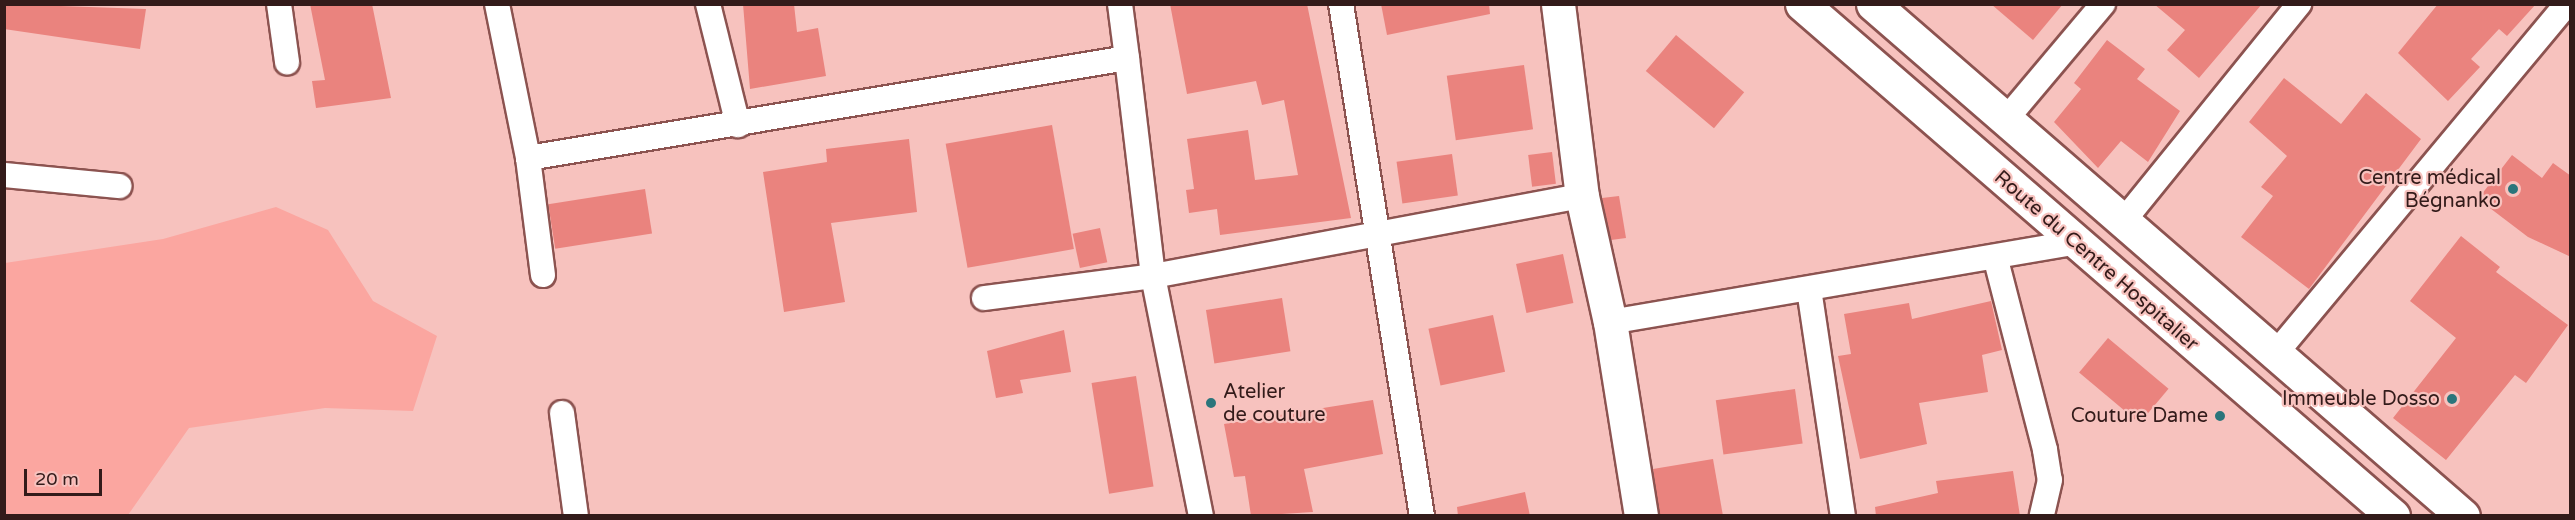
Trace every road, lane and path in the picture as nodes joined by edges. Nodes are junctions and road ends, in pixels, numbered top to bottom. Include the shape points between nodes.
1 (279, 4) edge
2 (497, 4) edge
3 (708, 4) edge
4 (1120, 4) edge
5 (1341, 4) edge
6 (1558, 4) edge
7 (1802, 4) edge
8 (1873, 4) edge
9 (2103, 4) edge
10 (2299, 4) edge
11 (2567, 4) edge
12 (1127, 58) junction
13 (287, 62) dead end
14 (2007, 118) junction
15 (738, 125) junction
16 (528, 158) junction
17 (4, 175) edge
18 (119, 186) dead end
19 (1582, 196) junction
20 (2125, 219) junction
21 (1380, 233) junction
22 (2074, 243) junction
23 (1996, 260) junction
24 (543, 275) dead end
25 (1153, 276) junction
26 (1809, 289) junction
27 (984, 298) dead end
28 (1610, 322) junction
29 (2276, 353) junction
30 (562, 413) dead end
31 (576, 516) edge
32 (1201, 516) edge
33 (1422, 516) edge
34 (1641, 516) edge
35 (1843, 516) edge
36 (2042, 516) edge
37 (2393, 516) edge
38 (2463, 516) edge

1 - 13 street
2 - 16 street
3 - 15 street
4 - 12 street
5 - 21 street
6 - 19 street
7 - 22 street, Route du Centre Hospitalier
8 - 14 street
9 - 14 street
10 - 20 street
11 - 29 street
12 - 15 street
12 - 25 street
14 - 20 street
15 - 16 street
16 - 24 street
17 - 18 street
19 - 21 street
19 - 28 street
20 - 29 street
21 - 25 street
21 - 33 street
22 - 23 street
22 - 37 street, Route du Centre Hospitalier
23 - 26 street
23 - 36 street via 2045,450 2050,480
25 - 27 street
25 - 32 street
26 - 28 street
26 - 35 street
28 - 34 street
29 - 38 street
30 - 31 street

